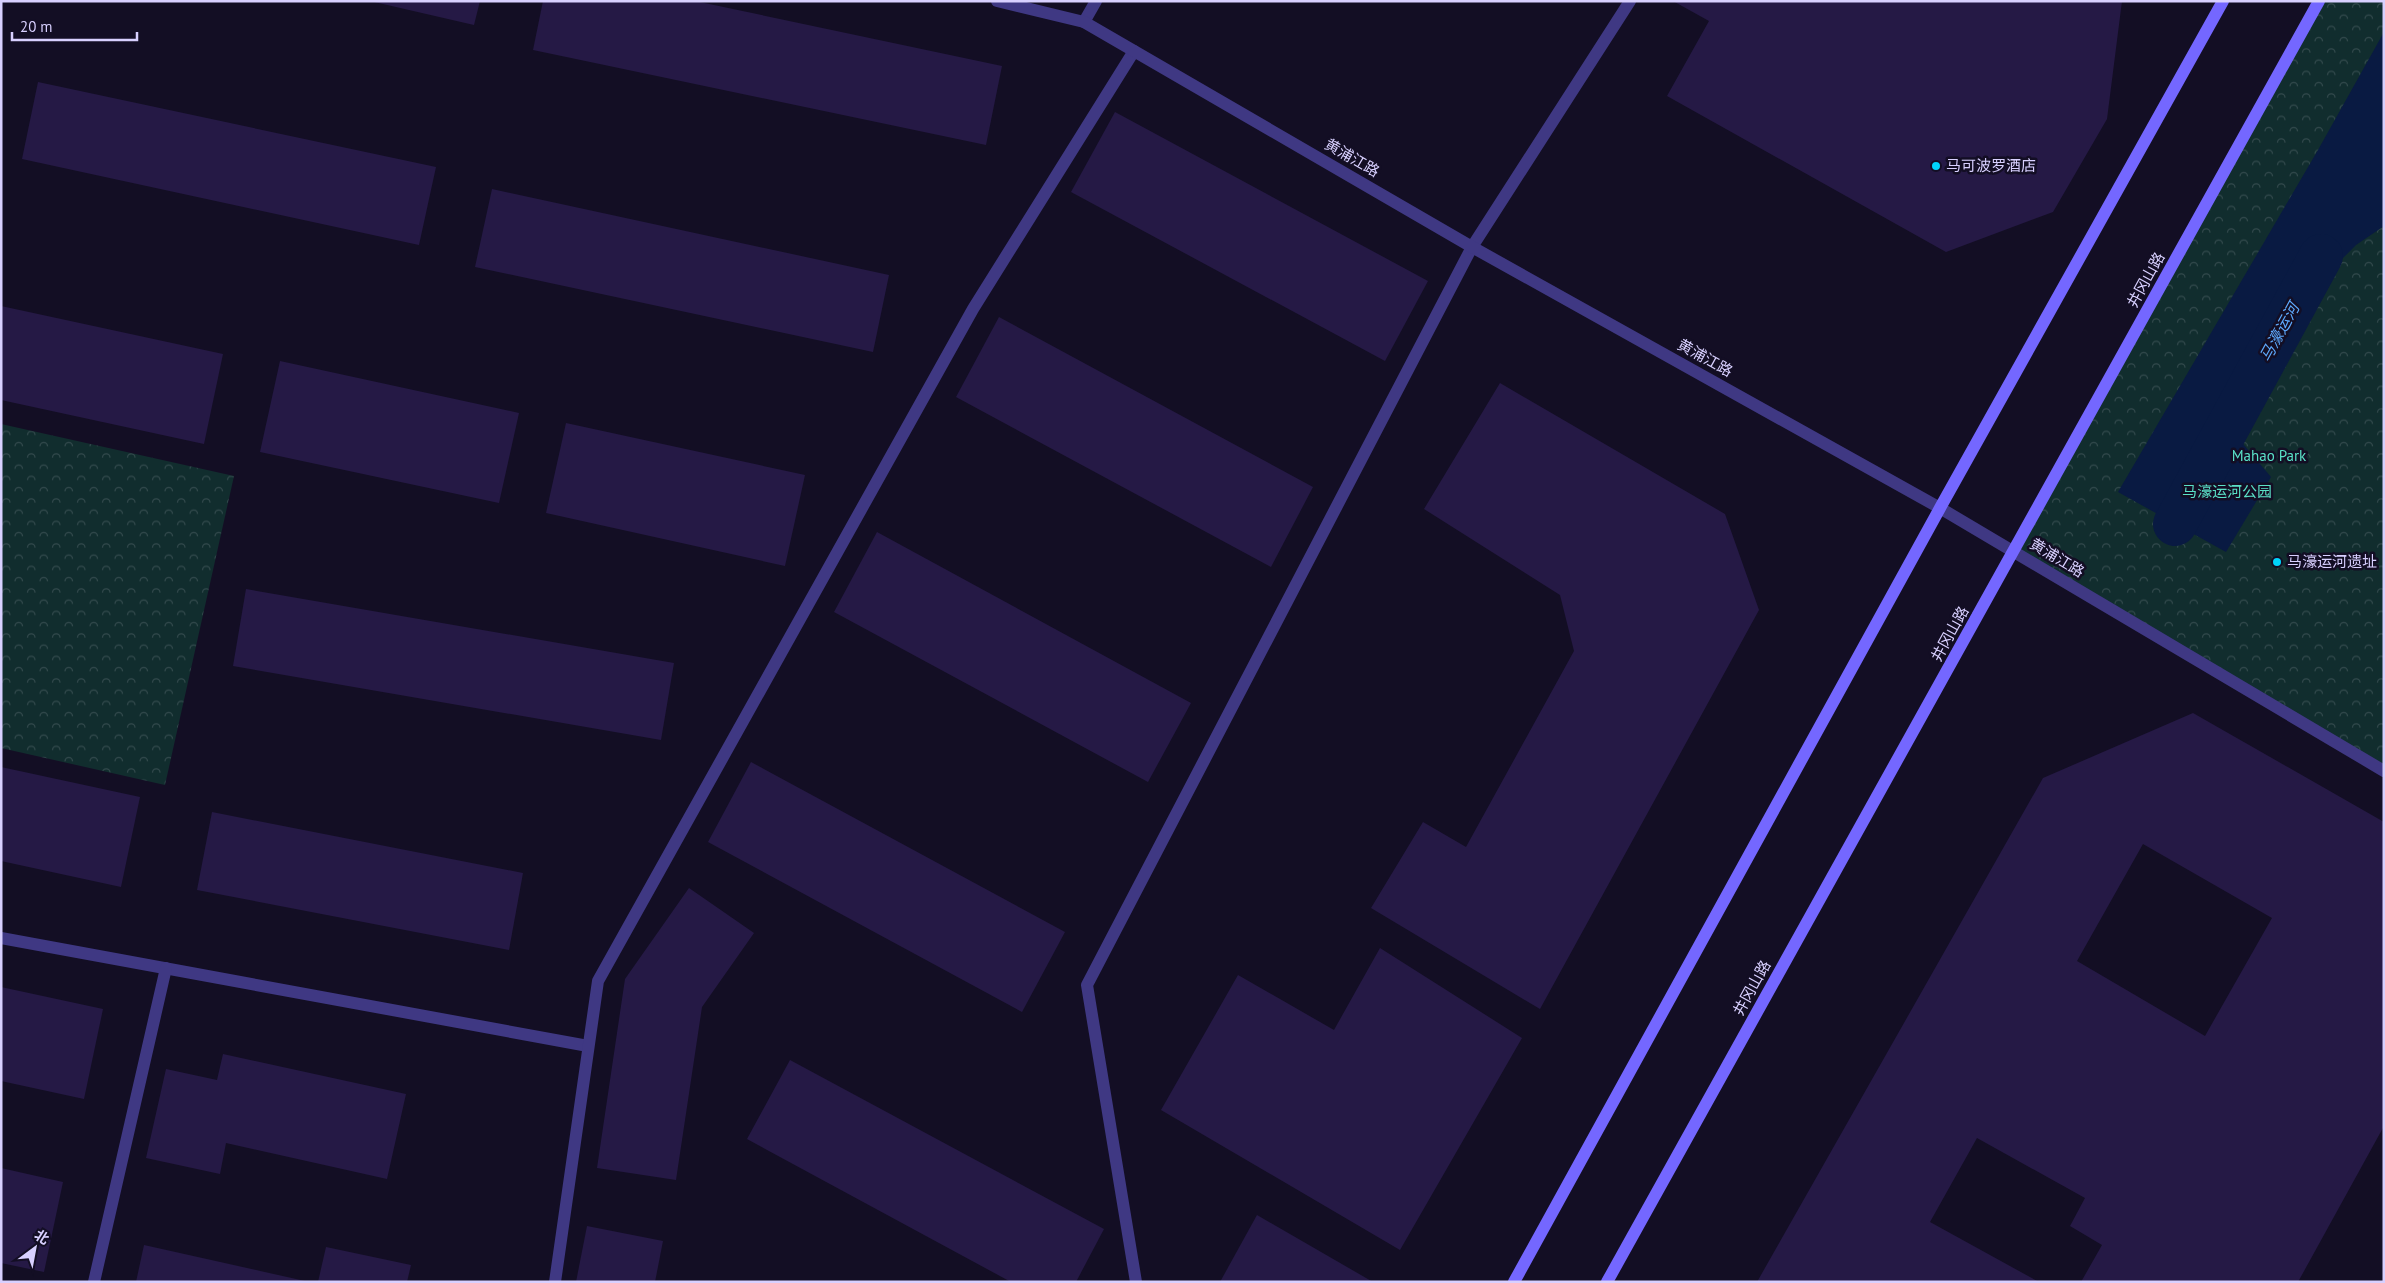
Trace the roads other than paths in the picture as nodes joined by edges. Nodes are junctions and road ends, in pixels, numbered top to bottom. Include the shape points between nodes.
1 (997, 1) edge
2 (1096, 1) edge
3 (1630, 1) edge
4 (2223, 1) edge
5 (2319, 1) edge
6 (1084, 22) junction
7 (1134, 51) junction
8 (1472, 247) junction
9 (1940, 508) junction
10 (2014, 552) junction
11 (2384, 771) edge
12 (1, 938) edge
13 (166, 968) junction
14 (588, 1046) junction
15 (94, 1282) edge
16 (554, 1282) edge
17 (1136, 1282) edge
18 (1514, 1282) edge
19 (1607, 1282) edge

1 - 6 street, 黄浦江路
2 - 6 street
3 - 8 street
4 - 9 main road
5 - 10 main road, 井冈山路
6 - 7 street, 黄浦江路
7 - 8 street, 黄浦江路
7 - 14 street via 973,309 598,981
8 - 9 street, 黄浦江路
8 - 17 street via 1087,985
9 - 10 street, 黄浦江路
9 - 18 main road
10 - 11 street, 黄浦江路
10 - 19 main road, 井冈山路
12 - 13 street
13 - 14 street
13 - 15 street
14 - 16 street

